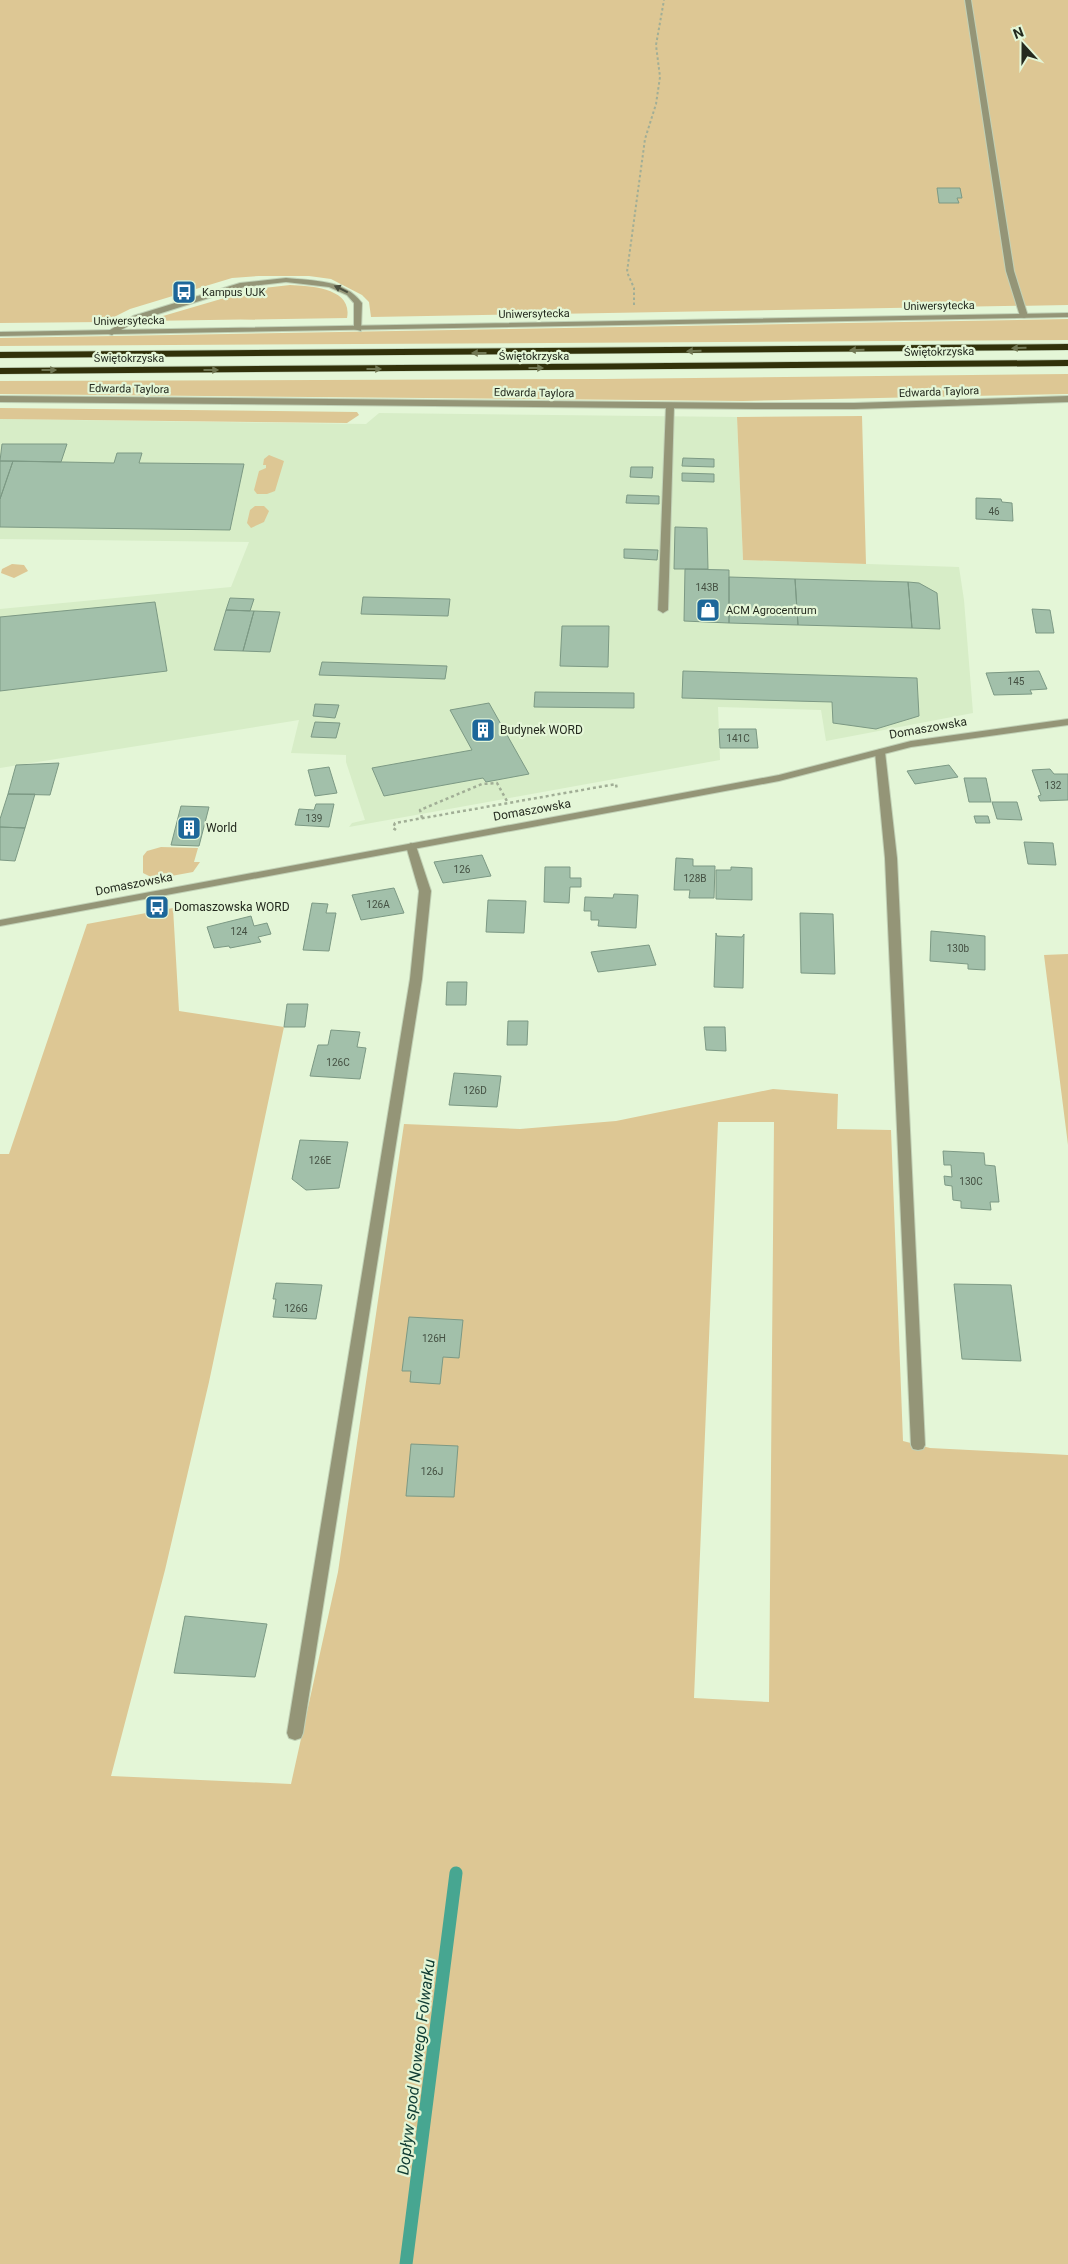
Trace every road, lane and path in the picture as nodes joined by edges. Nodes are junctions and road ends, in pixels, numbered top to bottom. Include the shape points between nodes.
1 (664, 0) edge
2 (968, 0) edge
3 (1068, 315) edge
4 (1024, 316) junction
5 (635, 323) junction
6 (358, 329) junction
7 (109, 333) junction
8 (0, 334) edge
9 (1068, 347) edge
10 (0, 355) edge
11 (1068, 363) edge
12 (0, 371) edge
13 (0, 399) edge
14 (1068, 399) edge
15 (670, 406) junction
16 (663, 610) dead end
17 (1068, 722) edge
18 (880, 752) junction
19 (618, 795) dead end
20 (508, 803) junction
21 (422, 818) junction
22 (407, 840) junction
23 (0, 923) edge
24 (918, 1445) dead end
25 (294, 1733) dead end

1 - 5 path via 656,45 660,77 646,139 627,272 634,288
2 - 4 street via 1010,272
3 - 4 street, Uniwersytecka
4 - 5 street, Uniwersytecka
5 - 6 street, Uniwersytecka
6 - 7 street, Uniwersytecka
6 -> 7 street via 358,303 350,293 331,285 286,280 243,285 136,318
7 - 8 street, Uniwersytecka
9 -> 10 highway, Świętokrzyska
12 -> 11 highway, Świętokrzyska
13 - 15 street, Edwarda Taylora
14 - 15 street, Edwarda Taylora via 854,406
15 - 16 street
17 - 18 street, Domaszowska via 934,740
18 - 22 street, Domaszowska via 779,778
18 - 24 street via 891,858
19 - 20 path via 616,784
20 - 21 path
20 - 21 path via 497,783 482,784 420,810
21 - 22 path via 396,823 393,828
22 - 23 street, Domaszowska
22 - 25 street via 422,873 425,891 416,979

